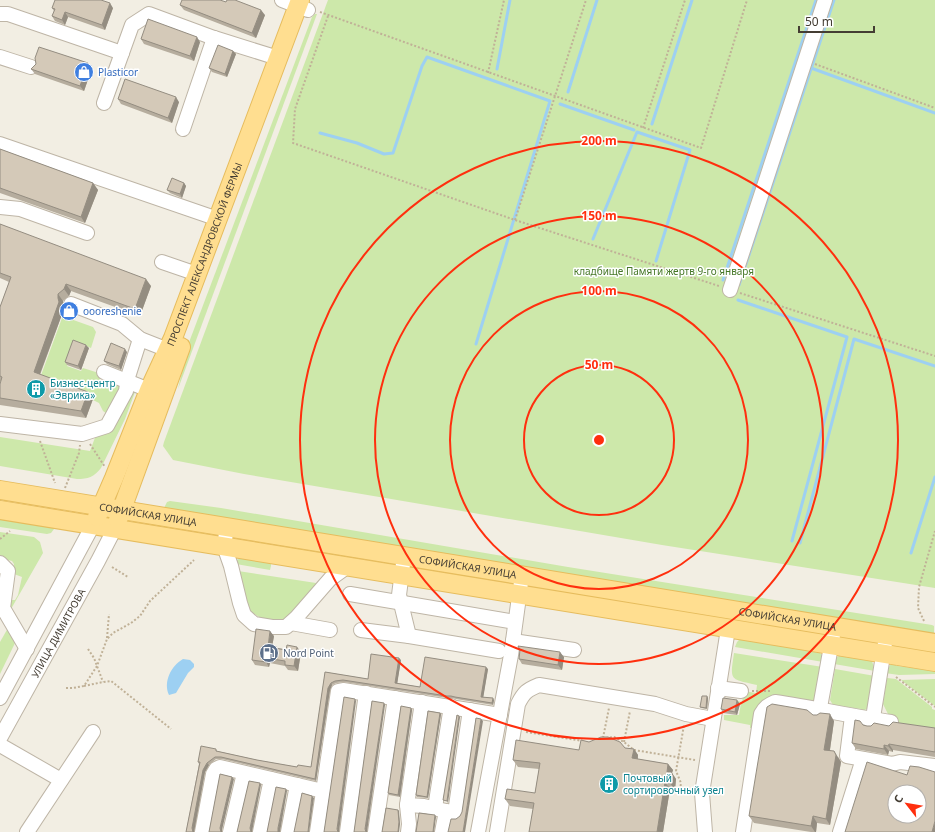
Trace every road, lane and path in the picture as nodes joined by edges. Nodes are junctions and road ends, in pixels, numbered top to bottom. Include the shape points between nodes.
1 (504, 0) edge
2 (586, 0) edge
3 (685, 0) edge
4 (746, 0) edge
5 (825, 0) edge
6 (303, 5) edge
7 (0, 14) edge
8 (328, 16) junction
9 (214, 38) junction
10 (122, 53) junction
11 (0, 57) edge
12 (278, 58) junction
13 (805, 60) junction
14 (31, 67) edge
15 (488, 73) junction
16 (555, 97) junction
17 (104, 103) dead end
18 (935, 108) edge
19 (643, 128) junction
20 (183, 129) dead end
21 (0, 144) edge
22 (0, 208) edge
23 (218, 219) junction
24 (515, 220) junction
25 (87, 233) dead end
26 (162, 262) dead end
27 (197, 274) junction
28 (730, 290) junction
29 (71, 304) dead end
30 (140, 339) junction
31 (168, 350) junction
32 (935, 356) edge
33 (104, 372) dead end
34 (128, 382) junction
35 (150, 390) junction
36 (0, 424) edge
37 (36, 428) junction
38 (84, 434) junction
39 (105, 468) dead end
40 (55, 483) dead end
41 (66, 485) dead end
42 (0, 490) edge
43 (102, 507) junction
44 (0, 510) edge
45 (122, 510) junction
46 (93, 525) junction
47 (227, 527) junction
48 (115, 528) junction
49 (10, 531) dead end
50 (935, 531) edge
51 (0, 539) edge
52 (224, 546) junction
53 (404, 556) junction
54 (194, 560) dead end
55 (0, 563) edge
56 (348, 566) junction
57 (112, 567) dead end
58 (401, 574) junction
59 (522, 575) junction
60 (128, 577) dead end
61 (350, 594) dead end
62 (519, 595) junction
63 (402, 603) junction
64 (2, 609) edge
65 (109, 614) dead end
66 (924, 621) dead end
67 (516, 622) junction
68 (290, 623) junction
69 (834, 627) junction
70 (728, 629) junction
71 (330, 630) dead end
72 (361, 630) dead end
73 (409, 636) junction
74 (886, 636) junction
75 (107, 639) junction
76 (513, 641) junction
77 (935, 643) edge
78 (831, 645) junction
79 (27, 648) junction
80 (88, 649) dead end
81 (574, 650) dead end
82 (499, 651) dead end
83 (883, 654) junction
84 (935, 662) edge
85 (97, 666) junction
86 (896, 677) dead end
87 (103, 682) junction
88 (84, 686) junction
89 (66, 688) dead end
90 (718, 688) junction
91 (741, 692) dead end
92 (366, 693) junction
93 (0, 698) edge
94 (395, 698) junction
95 (422, 702) junction
96 (451, 706) junction
97 (609, 706) dead end
98 (935, 707) edge
99 (470, 710) junction
100 (630, 710) dead end
101 (819, 711) junction
102 (686, 714) junction
103 (500, 715) junction
104 (852, 716) junction
105 (713, 719) junction
106 (872, 721) junction
107 (891, 722) edge
108 (171, 729) dead end
109 (514, 730) junction
110 (93, 732) dead end
111 (0, 738) edge
112 (589, 742) edge
113 (624, 742) junction
114 (0, 745) edge
115 (707, 755) junction
116 (678, 757) junction
117 (863, 759) junction
118 (935, 766) edge
119 (244, 773) junction
120 (271, 779) junction
121 (61, 780) junction
122 (297, 785) junction
123 (680, 790) dead end
124 (323, 792) junction
125 (407, 805) junction
126 (440, 809) junction
127 (27, 832) edge
128 (202, 832) edge
129 (230, 832) edge
130 (260, 832) edge
131 (288, 832) edge
132 (317, 832) edge
133 (347, 832) edge
134 (376, 832) edge
135 (408, 832) edge
136 (442, 832) edge
137 (478, 832) edge
138 (497, 832) edge
139 (705, 832) edge
140 (743, 832) edge
141 (840, 832) edge

1 - 15 path
2 - 16 path
3 - 19 path
4 - 19 path via 701,148
5 - 13 street
6 - 8 path
6 - 12 main road, ПРОСПЕКТ АЛЕКСАНДРОВСКОЙ ФЕРМЫ
6 - 45 main road, ПРОСПЕКТ АЛЕКСАНДРОВСКОЙ ФЕРМЫ
7 - 10 street via 8,14
8 - 15 path
8 - 24 path via 295,109 293,143
9 - 10 street via 149,14 132,25
9 - 12 street
9 - 20 street
10 - 17 street
11 - 14 street
12 - 23 main road, ПРОСПЕКТ АЛЕКСАНДРОВСКОЙ ФЕРМЫ
13 - 18 path
13 - 28 street
15 - 16 path
16 - 19 path
16 - 24 path
21 - 23 street
22 - 25 street via 20,209
23 - 27 main road, ПРОСПЕКТ АЛЕКСАНДРОВСКОЙ ФЕРМЫ
24 - 28 path
26 - 27 street
27 - 31 main road, ПРОСПЕКТ АЛЕКСАНДРОВСКОЙ ФЕРМЫ
28 - 32 path
29 - 30 street via 122,324
30 - 31 street
30 - 34 street
31 - 35 main road, ПРОСПЕКТ АЛЕКСАНДРОВСКОЙ ФЕРМЫ
33 - 34 street
34 - 35 street
34 - 38 street via 126,391 107,426
35 - 43 main road, ПРОСПЕКТ АЛЕКСАНДРОВСКОЙ ФЕРМЫ
36 - 37 street
37 - 38 street
37 - 40 path
38 - 39 path
38 - 41 path
42 - 43 main road, СОФИЙСКАЯ УЛИЦА
43 - 45 main road, СОФИЙСКАЯ УЛИЦА
43 - 46 main road, ПРОСПЕКТ АЛЕКСАНДРОВСКОЙ ФЕРМЫ
44 - 46 main road, СОФИЙСКАЯ УЛИЦА
45 - 47 main road, СОФИЙСКАЯ УЛИЦА
45 - 48 main road, ПРОСПЕКТ АЛЕКСАНДРОВСКОЙ ФЕРМЫ
46 - 48 main road, СОФИЙСКАЯ УЛИЦА
46 - 79 street, УЛИЦА ДИМИТРОВА
47 - 52 street
47 - 53 main road, СОФИЙСКАЯ УЛИЦА
48 - 52 main road, СОФИЙСКАЯ УЛИЦА
48 - 111 street, УЛИЦА ДИМИТРОВА
49 - 51 path
50 - 66 path via 919,587 918,608
52 - 56 main road, СОФИЙСКАЯ УЛИЦА
52 - 68 street via 244,615 254,624 286,627
53 - 58 street
53 - 59 main road, СОФИЙСКАЯ УЛИЦА
54 - 75 path via 150,600 140,616
55 - 64 street via 8,571
56 - 58 main road, СОФИЙСКАЯ УЛИЦА
56 - 68 street via 330,579
57 - 60 path
58 - 62 main road, СОФИЙСКАЯ УЛИЦА
58 - 63 street via 399,595
59 - 62 street
59 - 69 main road, СОФИЙСКАЯ УЛИЦА
61 - 63 street
62 - 67 street
62 - 70 main road, СОФИЙСКАЯ УЛИЦА
63 - 67 street
63 - 73 street
64 - 79 street
65 - 75 path
67 - 76 street
68 - 71 street
69 - 74 main road, СОФИЙСКАЯ УЛИЦА
69 - 78 street
70 - 78 main road, СОФИЙСКАЯ УЛИЦА
70 - 90 street
72 - 73 street
73 - 82 street
74 - 77 main road, СОФИЙСКАЯ УЛИЦА
74 - 83 street
75 - 85 path
76 - 81 street
76 - 103 street
78 - 83 main road, СОФИЙСКАЯ УЛИЦА
78 - 101 street
79 - 93 street, УЛИЦА ДИМИТРОВА
80 - 85 path
83 - 84 main road, СОФИЙСКАЯ УЛИЦА
83 - 106 street
85 - 87 path
85 - 88 path
86 - 98 path
87 - 88 path
87 - 108 path via 111,681
88 - 89 path
90 - 91 street
90 - 105 street
92 - 94 street
92 - 124 street via 338,691
92 - 133 street
94 - 95 street
94 - 134 street
95 - 96 street
95 - 125 street
96 - 99 street
96 - 126 street
97 - 113 path via 603,738 614,738
99 - 103 street
99 - 126 street via 455,813
100 - 113 path
101 - 104 street
101 - 140 street via 775,702 761,714
102 - 105 street
102 - 109 street via 655,704 540,685 522,694
102 - 116 path
103 - 137 street
104 - 106 street
104 - 117 street via 847,756
105 - 115 street
106 - 107 street
109 - 112 path
109 - 138 street
110 - 121 street
113 - 116 path via 634,750
114 - 121 street
115 - 116 path via 699,761
115 - 139 street via 702,793
116 - 123 path via 676,771 681,783
117 - 118 street via 892,764 905,762
117 - 141 street
119 - 120 street
119 - 128 street via 220,767 216,769
119 - 129 street
120 - 122 street
120 - 130 street
121 - 127 street
122 - 124 street
122 - 131 street
124 - 132 street
125 - 126 street
125 - 135 street
126 - 136 street

